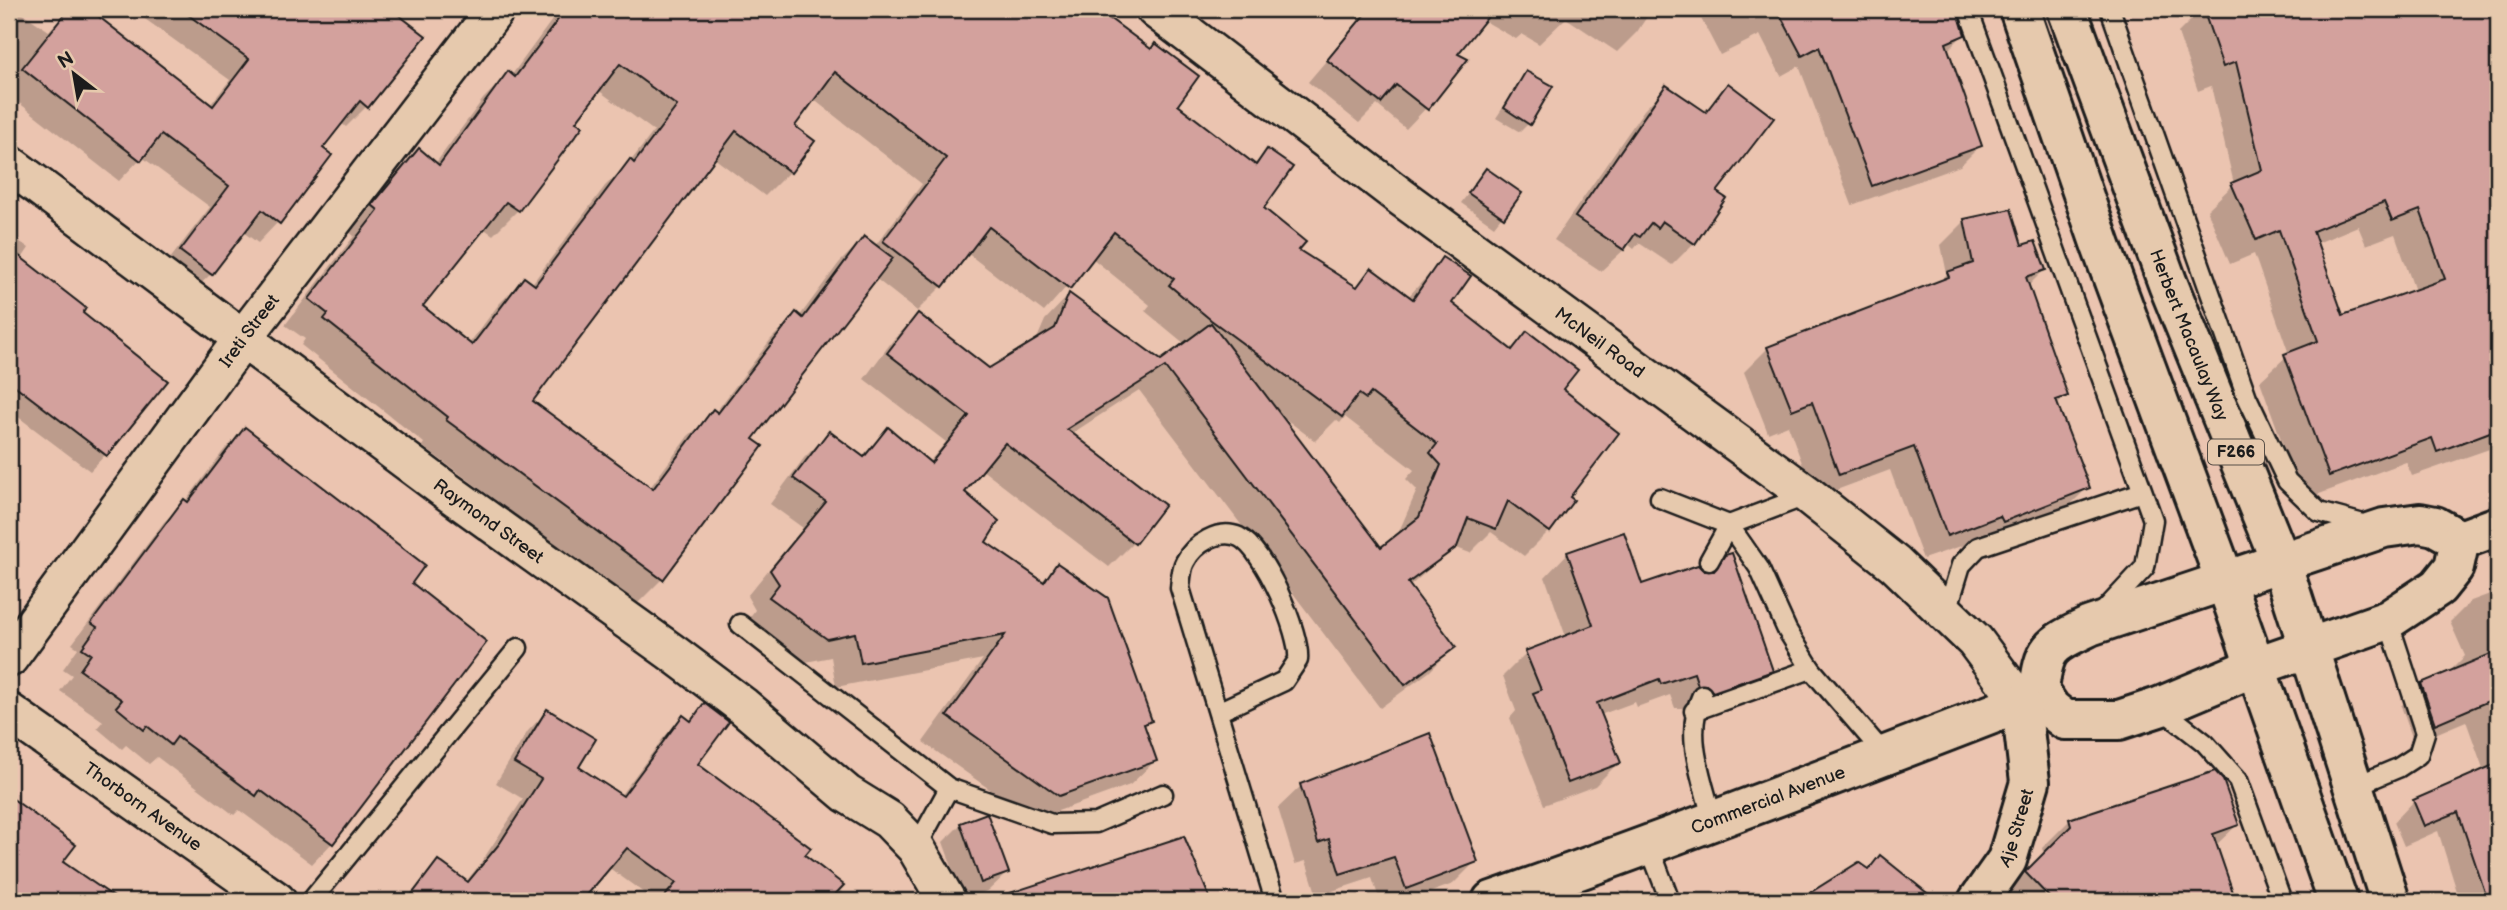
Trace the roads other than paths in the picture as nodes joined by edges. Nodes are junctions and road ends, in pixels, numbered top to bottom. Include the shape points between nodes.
1 (1155, 9) edge
2 (1968, 9) edge
3 (2019, 9) edge
4 (2067, 9) edge
5 (2110, 9) edge
6 (482, 14) edge
7 (9, 164) edge
8 (244, 337) junction
9 (2142, 492) junction
10 (1808, 495) junction
11 (1660, 498) dead end
12 (1730, 525) junction
13 (2498, 526) edge
14 (2384, 528) junction
15 (2460, 540) junction
16 (1709, 561) dead end
17 (2282, 565) junction
18 (2226, 583) junction
19 (1947, 611) junction
20 (2388, 620) junction
21 (740, 624) dead end
22 (2090, 626) junction
23 (2310, 646) junction
24 (518, 648) dead end
25 (9, 657) edge
26 (2254, 667) junction
27 (1811, 669) junction
28 (2030, 697) junction
29 (2159, 707) junction
30 (9, 712) edge
31 (1218, 712) junction
32 (1885, 755) junction
33 (2355, 786) junction
34 (949, 788) junction
35 (1163, 794) dead end
36 (1713, 821) junction
37 (1648, 846) junction
38 (916, 848) junction
39 (277, 901) edge
40 (311, 901) edge
41 (947, 901) edge
42 (1275, 901) edge
43 (1492, 901) edge
44 (1670, 901) edge
45 (1978, 901) edge
46 (2282, 901) edge
47 (2338, 901) edge
48 (2390, 901) edge

1 - 10 street, McNeil Road via 1401,197
2 - 9 lane
3 - 18 main road, F266
4 - 17 main road, Herbert Macaulay Way / F266 via 2168,284
5 - 14 lane via 2247,397 2287,481 2319,512
6 - 8 street, Ireti Street
7 - 8 street, Raymond Street
8 - 25 street, Ireti Street
8 - 38 street, Raymond Street via 444,489 743,705 847,794 889,820
9 - 19 lane via 1978,547 1961,565
9 - 22 lane via 2152,520 2145,567
10 - 12 lane
10 - 19 street, McNeil Road
11 - 12 lane
12 - 16 lane
12 - 27 lane via 1759,568 1787,631
13 - 15 main road
14 - 15 main road, Aje Street via 2420,523
14 - 17 main road, Aje Street
15 - 20 main road via 2454,567 2438,587
17 - 18 main road, Aje Street
17 - 23 main road, Herbert Macaulay Way / F266
18 - 22 main road, Aje Street
18 - 26 main road, F266
19 - 28 street, McNeil Road
20 - 23 main road
20 - 33 lane via 2425,733 2418,755
21 - 34 lane
22 - 28 main road, Aje Street via 2059,641 2043,659
23 - 26 main road
23 - 33 main road, Herbert Macaulay Way / F266
24 - 40 lane
26 - 29 main road
26 - 47 main road, F266
27 - 32 lane
27 - 36 lane via 1698,703 1698,761
28 - 29 main road via 2065,720 2119,720
28 - 32 main road, Commercial Avenue
28 - 45 main road, Aje Street via 2030,782 2007,860
29 - 46 lane via 2206,743 2238,780
30 - 39 street, Thorborn Avenue
31 - 31 lane via 1180,588 1184,563 1200,542 1238,537 1257,553 1296,633 1298,660 1284,681
31 - 42 lane
32 - 36 main road, Commercial Avenue
33 - 48 main road, Herbert Macaulay Way / F266
34 - 35 lane via 1052,824 1096,823
34 - 38 lane
36 - 37 main road, Commercial Avenue
37 - 43 main road, Commercial Avenue
37 - 44 lane
38 - 41 street, Raymond Street

